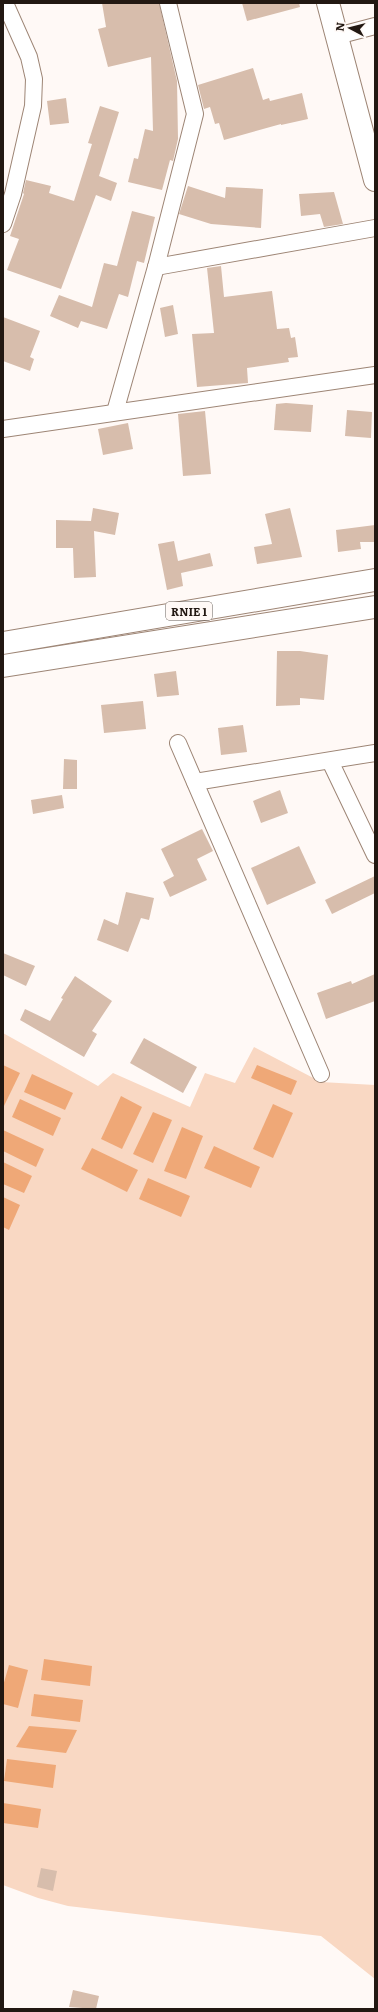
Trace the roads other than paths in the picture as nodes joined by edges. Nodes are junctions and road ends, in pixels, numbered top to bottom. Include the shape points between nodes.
1 (5, 3) edge
2 (168, 3) edge
3 (328, 3) edge
4 (375, 26) edge
5 (337, 36) junction
6 (375, 180) edge
7 (3, 224) edge
8 (375, 228) edge
9 (156, 267) junction
10 (375, 376) edge
11 (115, 412) junction
12 (3, 429) edge
13 (375, 580) edge
14 (375, 607) edge
15 (3, 643) edge
16 (3, 666) edge
17 (178, 743) dead end
18 (375, 753) edge
19 (330, 761) junction
20 (195, 782) junction
21 (375, 855) edge
22 (322, 1074) dead end

1 - 7 street via 29,57 34,79 33,106 13,194
2 - 9 street via 196,114
3 - 5 main road
4 - 5 street
5 - 6 main road
8 - 9 street
9 - 11 street
10 - 11 street
11 - 12 street
13 - 15 main road, RNIE 1
14 - 16 main road, RNIE 1
17 - 20 street
18 - 19 street
19 - 20 street
19 - 21 street
20 - 22 street

